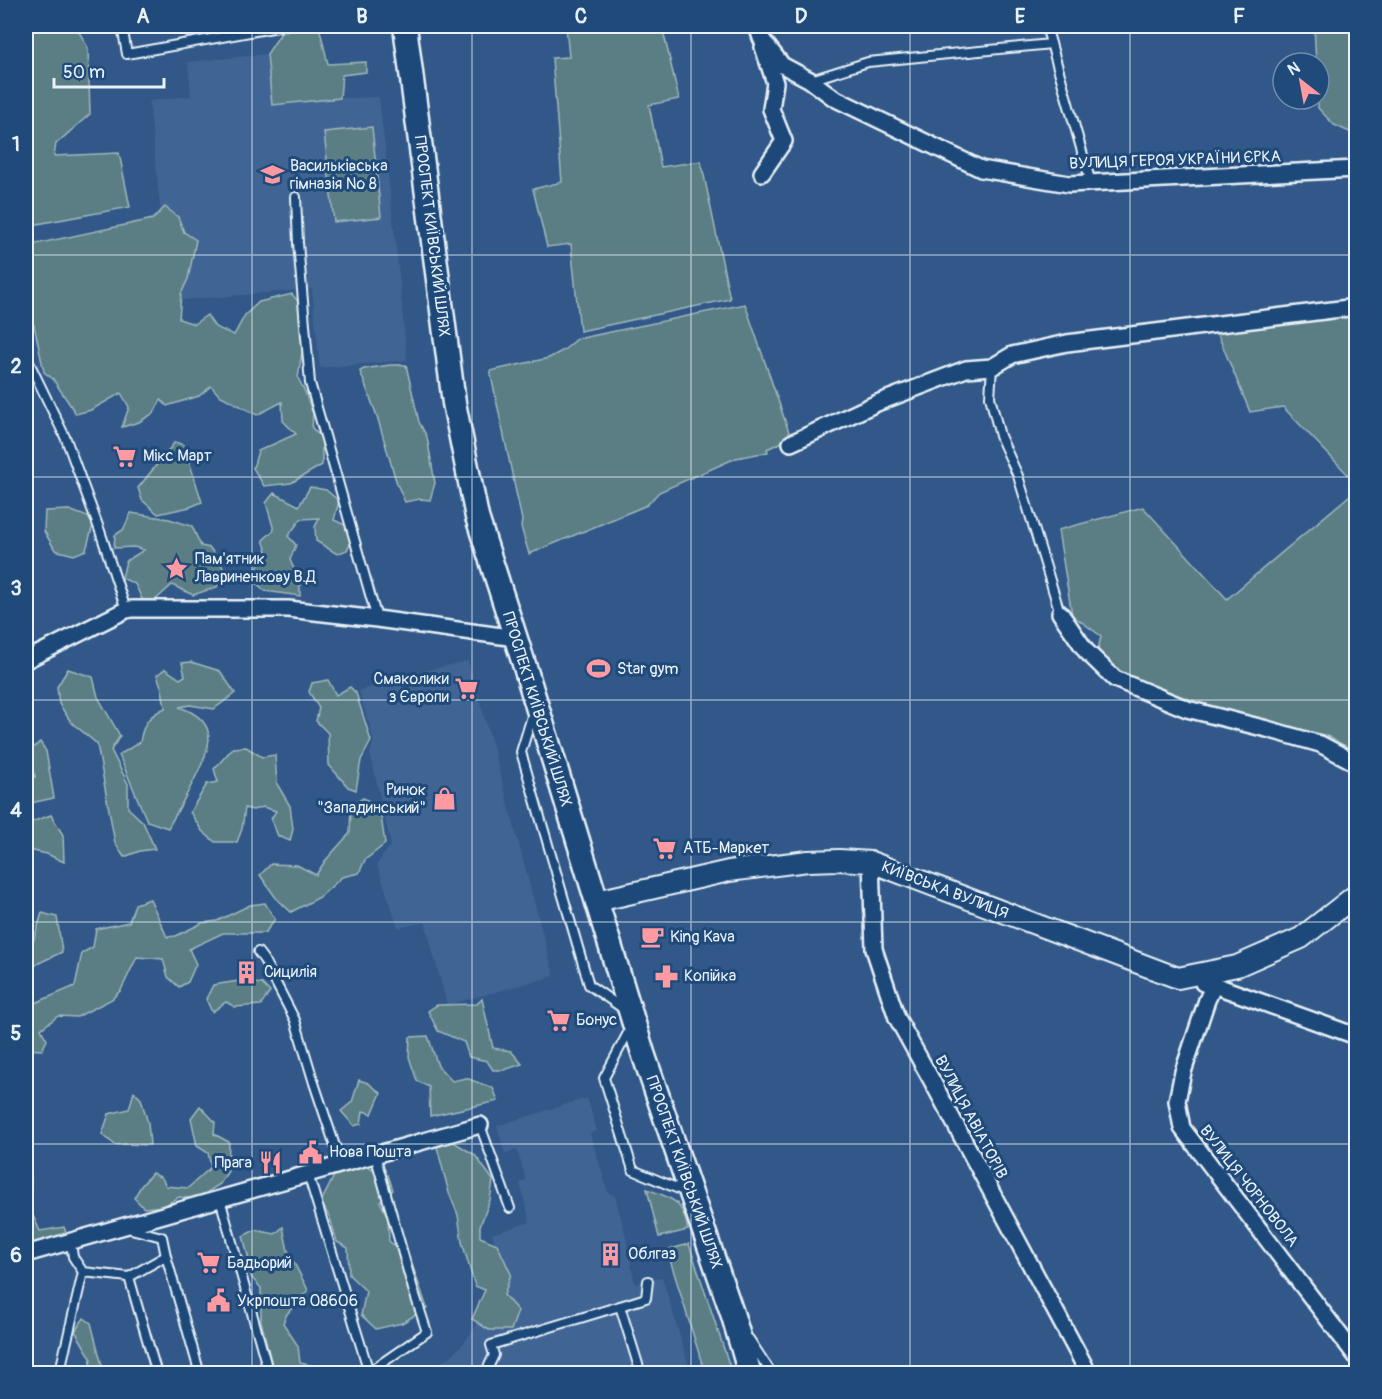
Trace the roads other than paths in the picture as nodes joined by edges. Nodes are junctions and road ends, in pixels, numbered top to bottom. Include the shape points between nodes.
1 (122, 26) edge
2 (405, 26) edge
3 (1046, 26) edge
4 (278, 27) dead end
5 (759, 32) edge
6 (1051, 44) junction
7 (810, 80) junction
8 (1356, 169) edge
9 (762, 173) dead end
10 (1091, 183) junction
11 (296, 197) dead end
12 (1356, 307) edge
13 (26, 356) edge
14 (992, 367) junction
15 (791, 443) dead end
16 (126, 610) junction
17 (1060, 613) joint
18 (377, 619) junction
19 (516, 638) junction
20 (26, 660) edge
21 (536, 703) junction
22 (1356, 763) edge
23 (871, 862) junction
24 (1356, 895) edge
25 (597, 901) junction
26 (258, 952) dead end
27 (1178, 978) junction
28 (1214, 985) junction
29 (633, 1019) junction
30 (1356, 1036) edge
31 (480, 1125) joint
32 (375, 1155) junction
33 (341, 1164) junction
34 (308, 1174) junction
35 (690, 1193) junction
36 (220, 1199) junction
37 (510, 1208) dead end
38 (129, 1225) junction
39 (72, 1250) dead end
40 (26, 1254) edge
41 (166, 1256) junction
42 (83, 1272) junction
43 (129, 1277) junction
44 (648, 1281) dead end
45 (620, 1306) junction
46 (733, 1316) junction
47 (1356, 1356) edge
48 (367, 1373) edge
49 (65, 1374) edge
50 (157, 1374) edge
51 (200, 1374) edge
52 (269, 1374) edge
53 (485, 1374) edge
54 (641, 1374) edge
55 (750, 1374) edge
56 (772, 1374) edge
57 (1089, 1374) edge

1 - 4 lane via 127,54
2 - 19 main road, ПРОСПЕКТ КИЇВСЬКИЙ ШЛЯХ via 454,402 477,517
3 - 6 lane
5 - 7 street, ВУЛИЦЯ ГЕРОЯ УКРАЇНИ ЄРКА via 782,64
5 - 9 street via 775,83 771,109 784,141
6 - 7 lane via 868,62
6 - 10 lane
7 - 10 street, ВУЛИЦЯ ГЕРОЯ УКРАЇНИ ЄРКА via 834,98 981,169
8 - 10 street, ВУЛИЦЯ ГЕРОЯ УКРАЇНИ ЄРКА
11 - 18 lane via 310,383
12 - 14 street via 1067,343 1012,355
13 - 16 lane via 66,438
14 - 15 street via 966,369 877,403
14 - 17 lane via 990,397 1000,436 1018,476
16 - 18 street via 288,609
16 - 20 street
17 - 22 street via 1086,651 1115,679 1186,710 1320,744
18 - 19 street
19 - 21 main road, ПРОСПЕКТ КИЇВСЬКИЙ ШЛЯХ
21 - 25 main road, ПРОСПЕКТ КИЇВСЬКИЙ ШЛЯХ
21 - 29 lane via 522,752 589,985
23 - 25 street, КИЇВСЬКА ВУЛИЦЯ via 808,861 729,871
23 - 27 street, КИЇВСЬКА ВУЛИЦЯ
23 - 57 street, ВУЛИЦЯ АВІАТОРІВ via 874,950 897,1018
24 - 27 street via 1301,938 1237,966
25 - 29 main road, ПРОСПЕКТ КИЇВСЬКИЙ ШЛЯХ
26 - 33 lane via 295,1020
27 - 28 street, КИЇВСЬКА ВУЛИЦЯ
28 - 30 street, КИЇВСЬКА ВУЛИЦЯ
28 - 47 street, ВУЛИЦЯ ЧОРНОВОЛА via 1186,1062 1177,1101 1182,1128
29 - 35 main road, ПРОСПЕКТ КИЇВСЬКИЙ ШЛЯХ
29 - 35 lane via 604,1078 633,1170
31 - 32 street
31 - 37 lane
32 - 33 street
32 - 48 lane via 427,1332
33 - 34 street
34 - 36 street
34 - 48 lane
35 - 46 main road, ПРОСПЕКТ КИЇВСЬКИЙ ШЛЯХ
36 - 38 street
36 - 52 lane
38 - 40 street
38 - 41 lane via 131,1229 162,1237
39 - 42 lane
41 - 43 lane
41 - 51 lane
42 - 43 lane
42 - 49 lane via 62,1362
43 - 50 lane
44 - 45 lane via 646,1298
45 - 53 lane via 491,1345 494,1355
45 - 54 lane
46 - 55 main road, ПРОСПЕКТ КИЇВСЬКИЙ ШЛЯХ
46 - 56 lane

